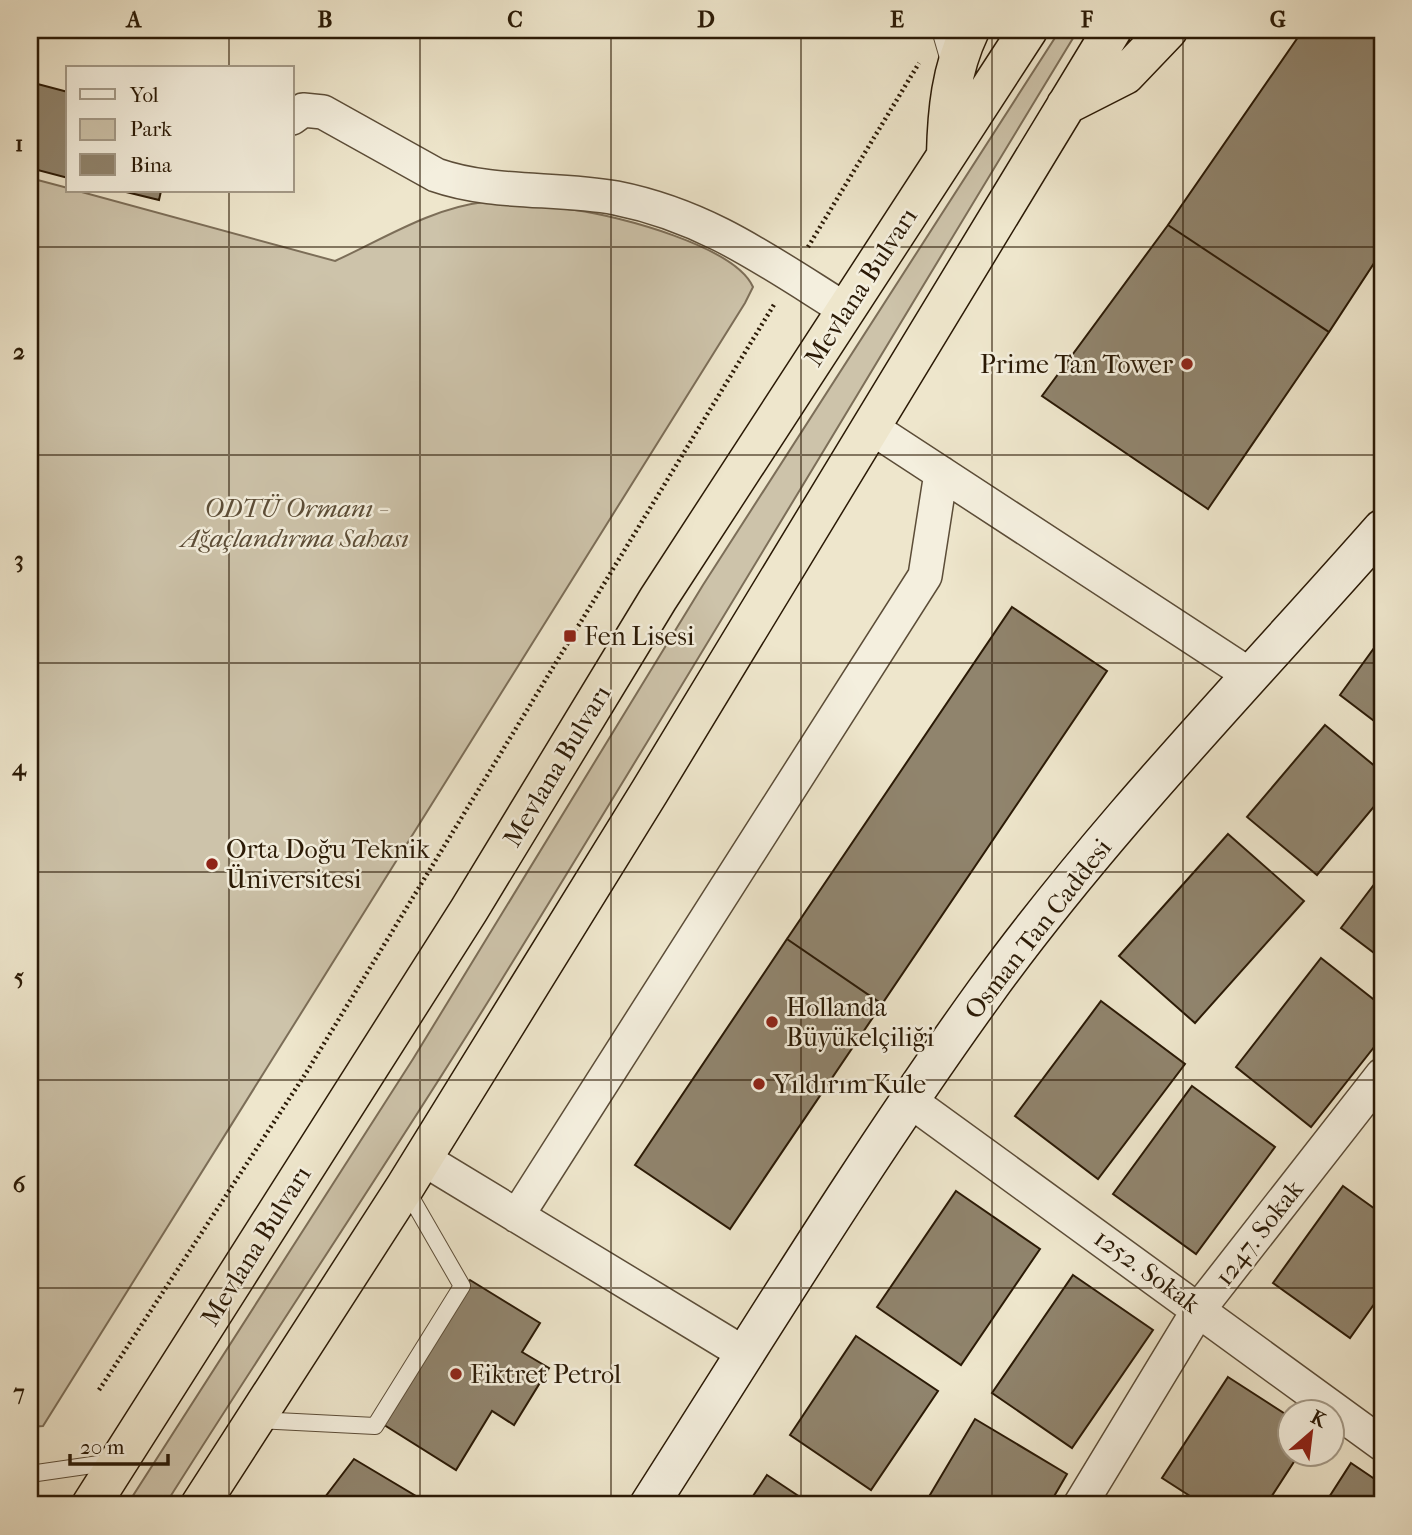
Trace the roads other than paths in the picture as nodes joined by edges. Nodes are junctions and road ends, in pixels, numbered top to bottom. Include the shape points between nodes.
1 (940, 30) edge
2 (970, 30) edge
3 (1027, 30) edge
4 (1112, 30) edge
5 (1168, 30) edge
6 (938, 65) junction
7 (1066, 105) junction
8 (294, 117) edge
9 (946, 157) junction
10 (846, 310) junction
11 (872, 428) junction
12 (941, 473) junction
13 (1382, 529) edge
14 (1250, 675) junction
15 (1382, 1075) edge
16 (909, 1100) junction
17 (414, 1173) junction
18 (517, 1216) junction
19 (1199, 1309) junction
20 (745, 1354) junction
21 (254, 1420) junction
22 (1382, 1444) edge
23 (119, 1462) junction
24 (30, 1474) edge
25 (91, 1505) edge
26 (201, 1505) edge
27 (649, 1505) edge
28 (1080, 1505) edge

1 - 6 lane
2 - 6 highway
3 - 9 highway, Mevlana Bulvarı
4 - 7 highway
5 - 7 highway via 1125,75
6 - 9 highway via 947,118
7 - 11 highway
8 - 10 street via 303,110 323,112 455,182 570,191 672,213 743,245
9 - 10 highway, Mevlana Bulvarı
10 - 23 highway, Mevlana Bulvarı via 658,599 469,910
11 - 12 street
11 - 17 highway
12 - 14 street
12 - 18 street via 925,576
13 - 14 street, Osman Tan Caddesi
14 - 16 street, Osman Tan Caddesi via 1072,881 987,989
15 - 19 street, 1247. Sokak
16 - 19 street, 1252. Sokak
16 - 20 street, Osman Tan Caddesi
17 - 18 street
17 - 21 highway
17 - 21 lane via 462,1286 375,1426
18 - 20 street
19 - 22 street, 1252. Sokak
19 - 28 street, 1247. Sokak
20 - 27 street, Osman Tan Caddesi
21 - 26 highway
23 - 24 lane
23 - 25 highway, Mevlana Bulvarı

